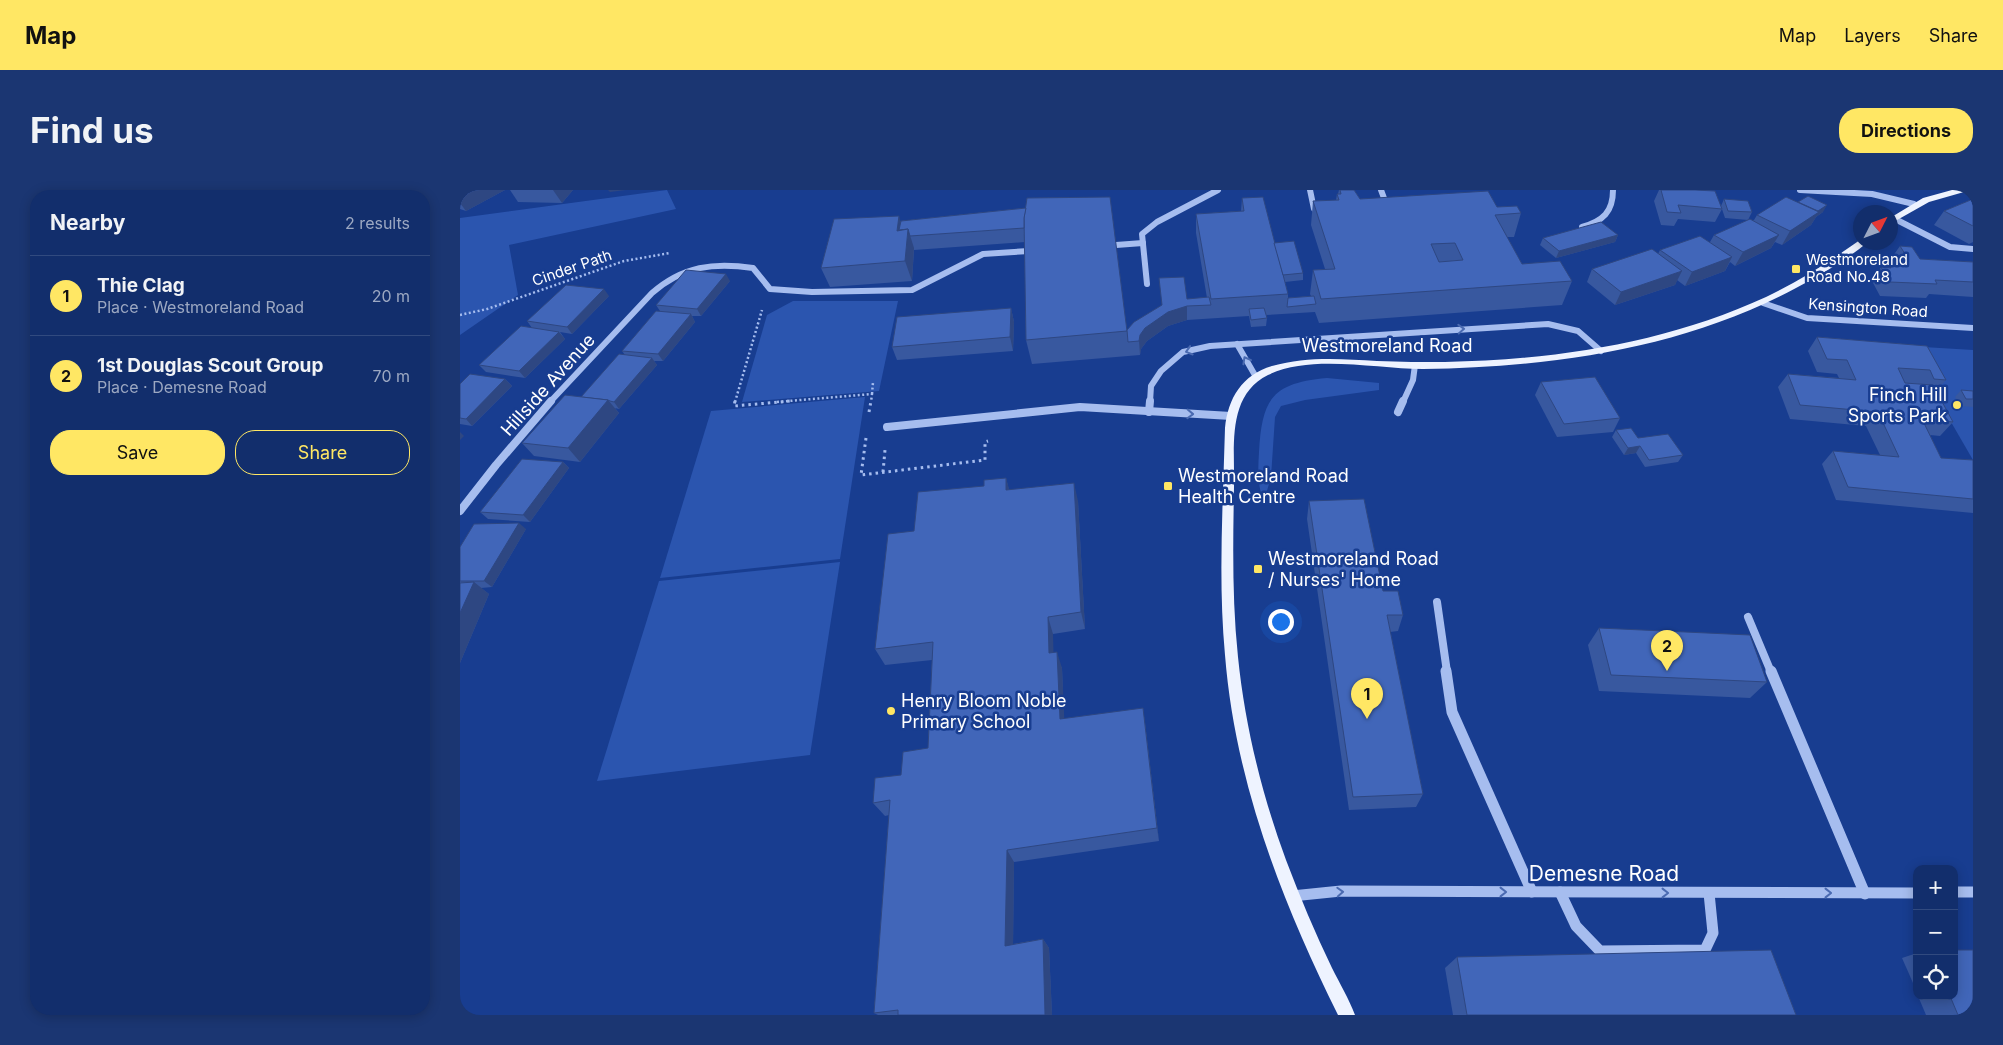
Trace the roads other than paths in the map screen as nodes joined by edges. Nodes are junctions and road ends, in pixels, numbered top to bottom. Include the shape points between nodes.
1 (1218, 190) edge
2 (1310, 190) edge
3 (1382, 190) edge
4 (1613, 190) edge
5 (1800, 190) edge
6 (1967, 190) edge
7 (1880, 193) edge
8 (1914, 204) junction
9 (1314, 210) edge
10 (1389, 211) edge
11 (1898, 216) edge
12 (1898, 222) edge
13 (1576, 229) edge
14 (1143, 243) junction
15 (1116, 245) edge
16 (1973, 249) edge
17 (1854, 250) edge
18 (1029, 251) edge
19 (678, 274) joint
20 (1147, 284) dead end
21 (770, 289) joint
22 (1764, 303) junction
23 (1973, 328) edge
24 (1237, 344) junction
25 (1601, 351) junction
26 (1415, 365) junction
27 (1256, 377) junction
28 (1149, 412) junction
29 (1398, 412) dead end
30 (1231, 416) junction
31 (887, 427) dead end
32 (460, 511) edge
33 (1437, 602) dead end
34 (1748, 617) dead end
35 (1532, 892) junction
36 (1560, 892) junction
37 (1958, 892) edge
38 (1973, 892) edge
39 (1709, 893) junction
40 (1913, 893) edge
41 (1865, 894) junction
42 (1292, 896) junction
43 (1347, 1015) edge

1 - 14 street via 1157,222 1142,234
2 - 9 street
3 - 10 street
4 - 13 street via 1613,204 1603,220
5 - 7 street
6 - 8 main road
7 - 8 street
8 - 11 main road
12 - 16 street via 1950,247
14 - 15 street
14 - 20 street
17 - 22 main road, Westmoreland Road
18 - 21 street via 983,254 912,290 812,292
19 - 21 lane via 718,262 753,268
19 - 32 street, Hillside Avenue via 664,284 589,360 511,447
22 - 23 street, Kensington Road via 1807,318
22 - 25 main road, Westmoreland Road via 1714,322
24 -> 25 street via 1548,324 1570,326 1588,337
27 -> 24 street
24 -> 28 street via 1184,352 1161,371 1151,386
25 - 26 main road, Westmoreland Road via 1474,365
26 - 27 main road, Westmoreland Road via 1311,362 1291,364
26 - 29 street via 1413,380
27 - 30 main road, Westmoreland Road via 1238,395
28 -> 30 street
28 - 31 street via 1080,407
30 - 42 main road, Westmoreland Road via 1228,569 1235,688 1253,774
33 - 35 street via 1452,712
34 - 41 street
35 - 36 street, Demesne Road
42 -> 35 street, Demesne Road via 1340,891
36 -> 39 street, Demesne Road
36 - 39 street via 1576,926 1600,952 1705,950 1713,933
37 - 38 street
39 -> 41 street, Demesne Road
40 - 41 street, Demesne Road
42 - 43 main road, Westmoreland Road

